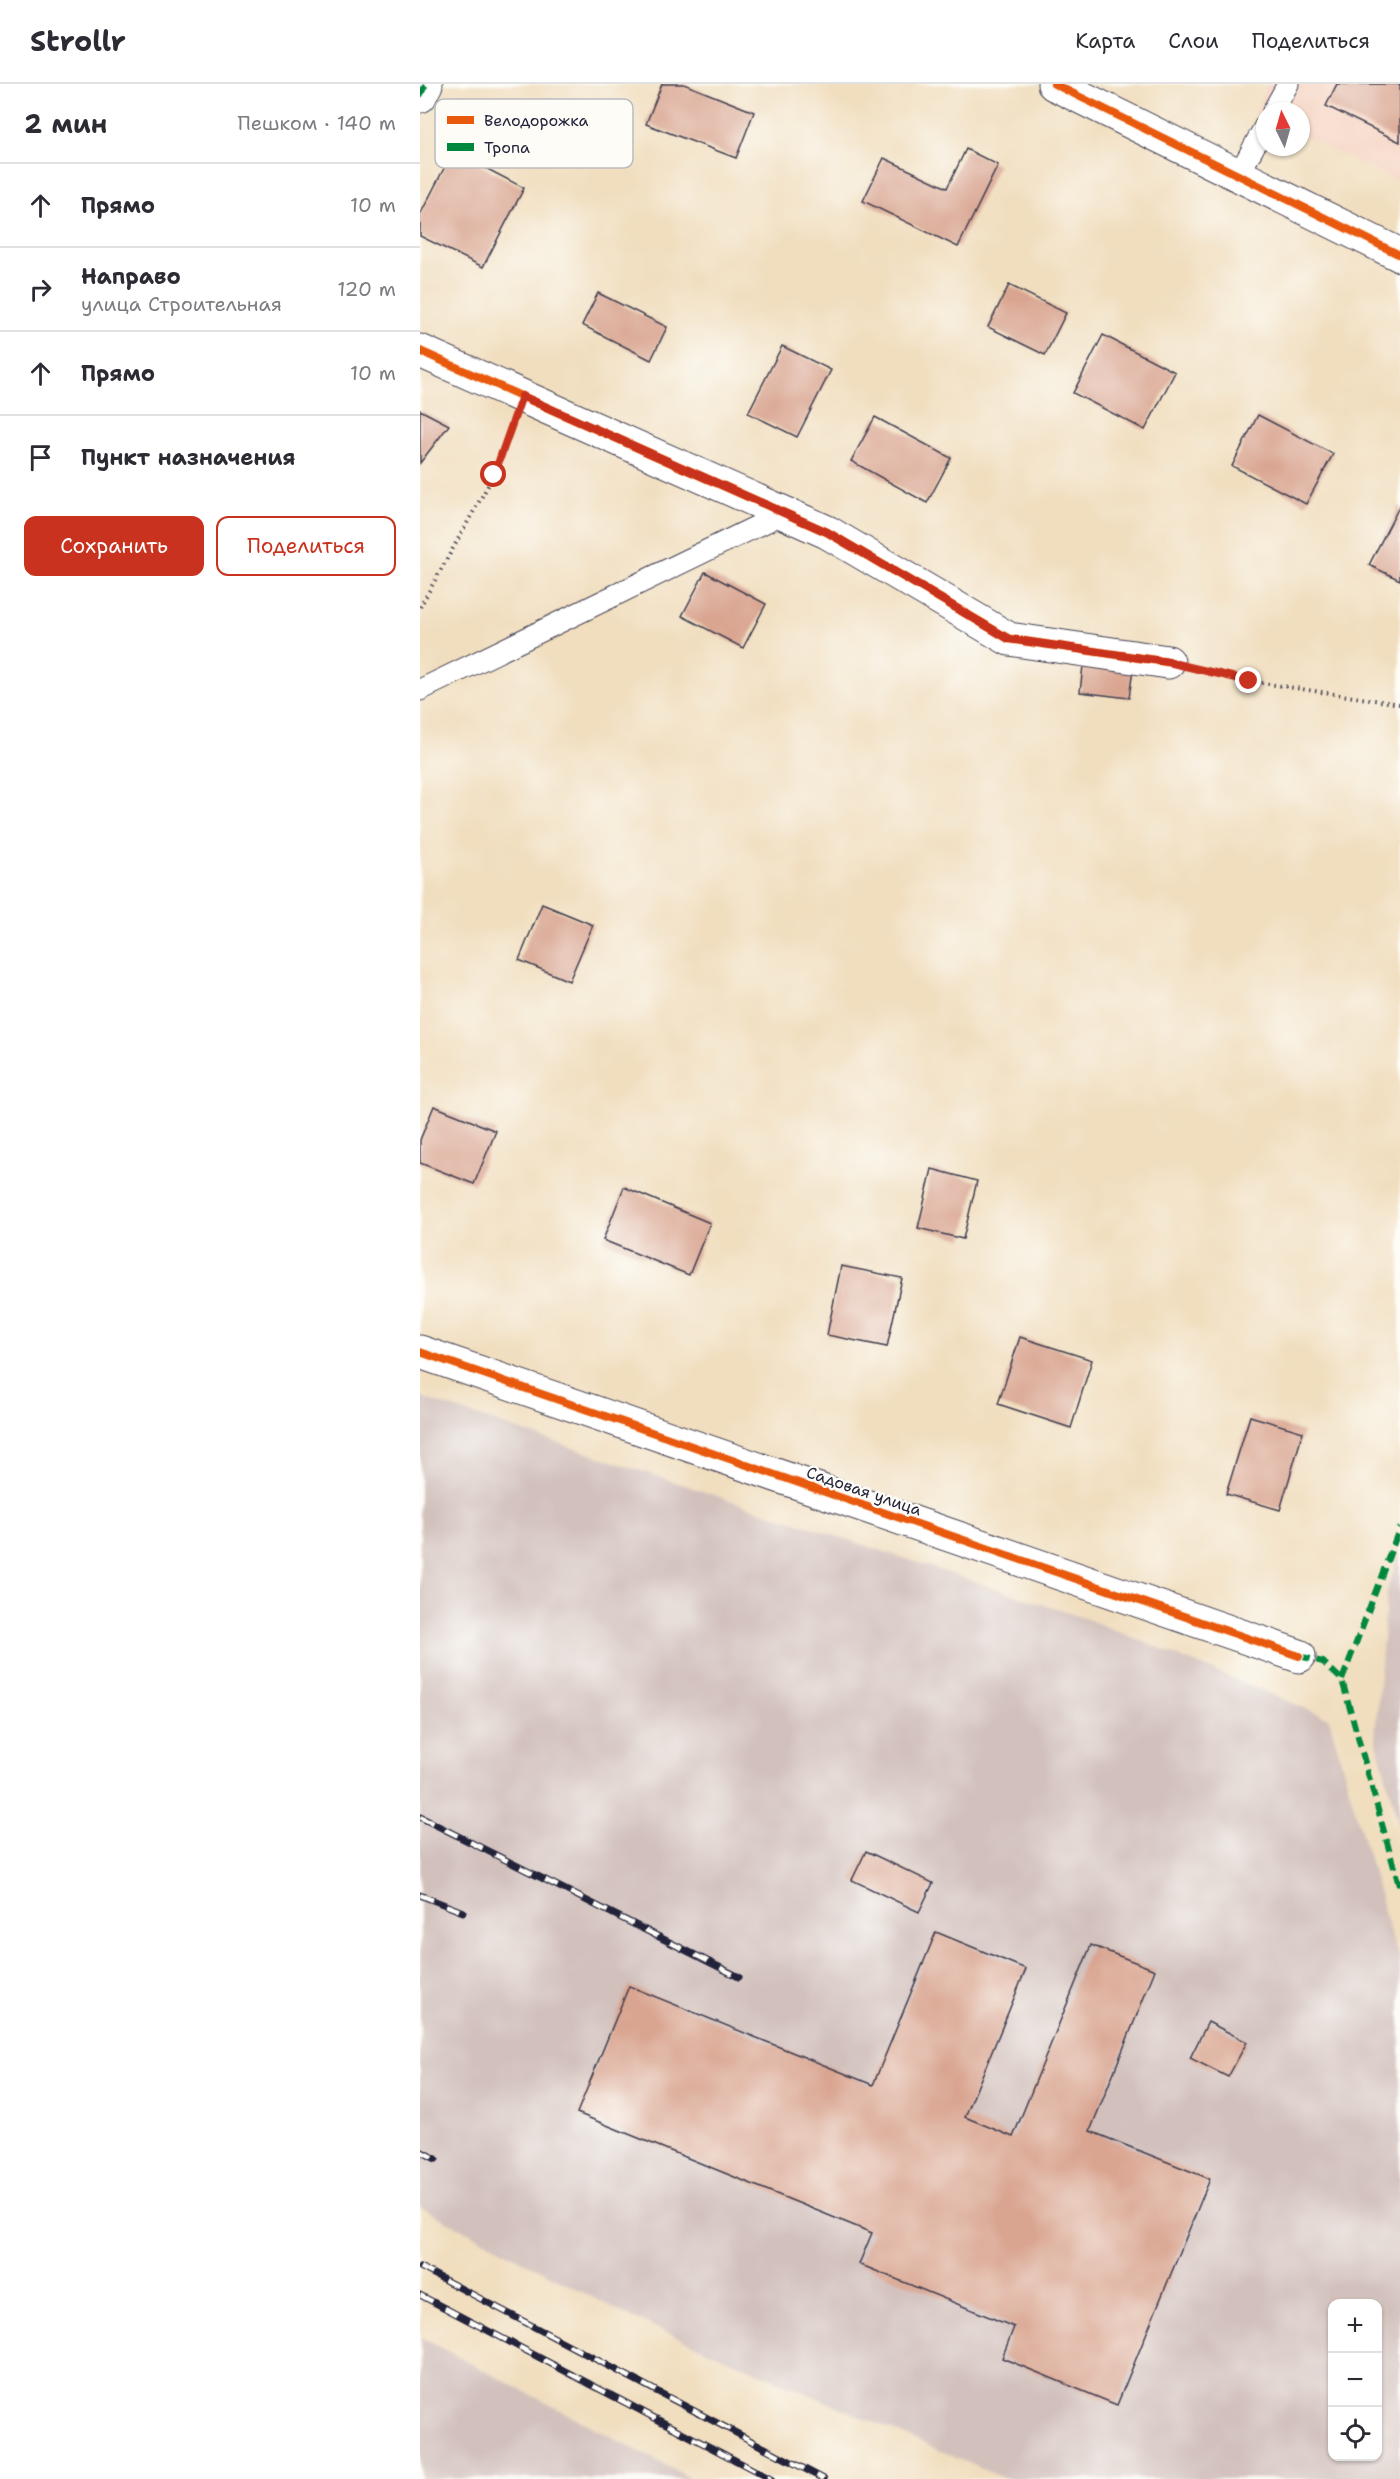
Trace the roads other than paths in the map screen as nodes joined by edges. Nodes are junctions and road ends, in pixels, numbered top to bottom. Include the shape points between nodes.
1 (426, 84) edge
2 (1054, 84) edge
3 (1288, 84) edge
4 (420, 96) edge
5 (1279, 102) edge
6 (1256, 143) edge
7 (1238, 176) junction
8 (1400, 255) edge
9 (420, 351) edge
10 (784, 513) junction
11 (1168, 662) road end
12 (420, 690) edge
13 (420, 1352) edge
14 (1299, 1656) dead end

1 - 4 street
2 - 7 street
3 - 5 lane
6 - 7 lane
7 - 8 street
9 - 10 street
10 - 11 street via 827,532 1009,639
10 - 12 lane
13 - 14 street, Садовая улица

